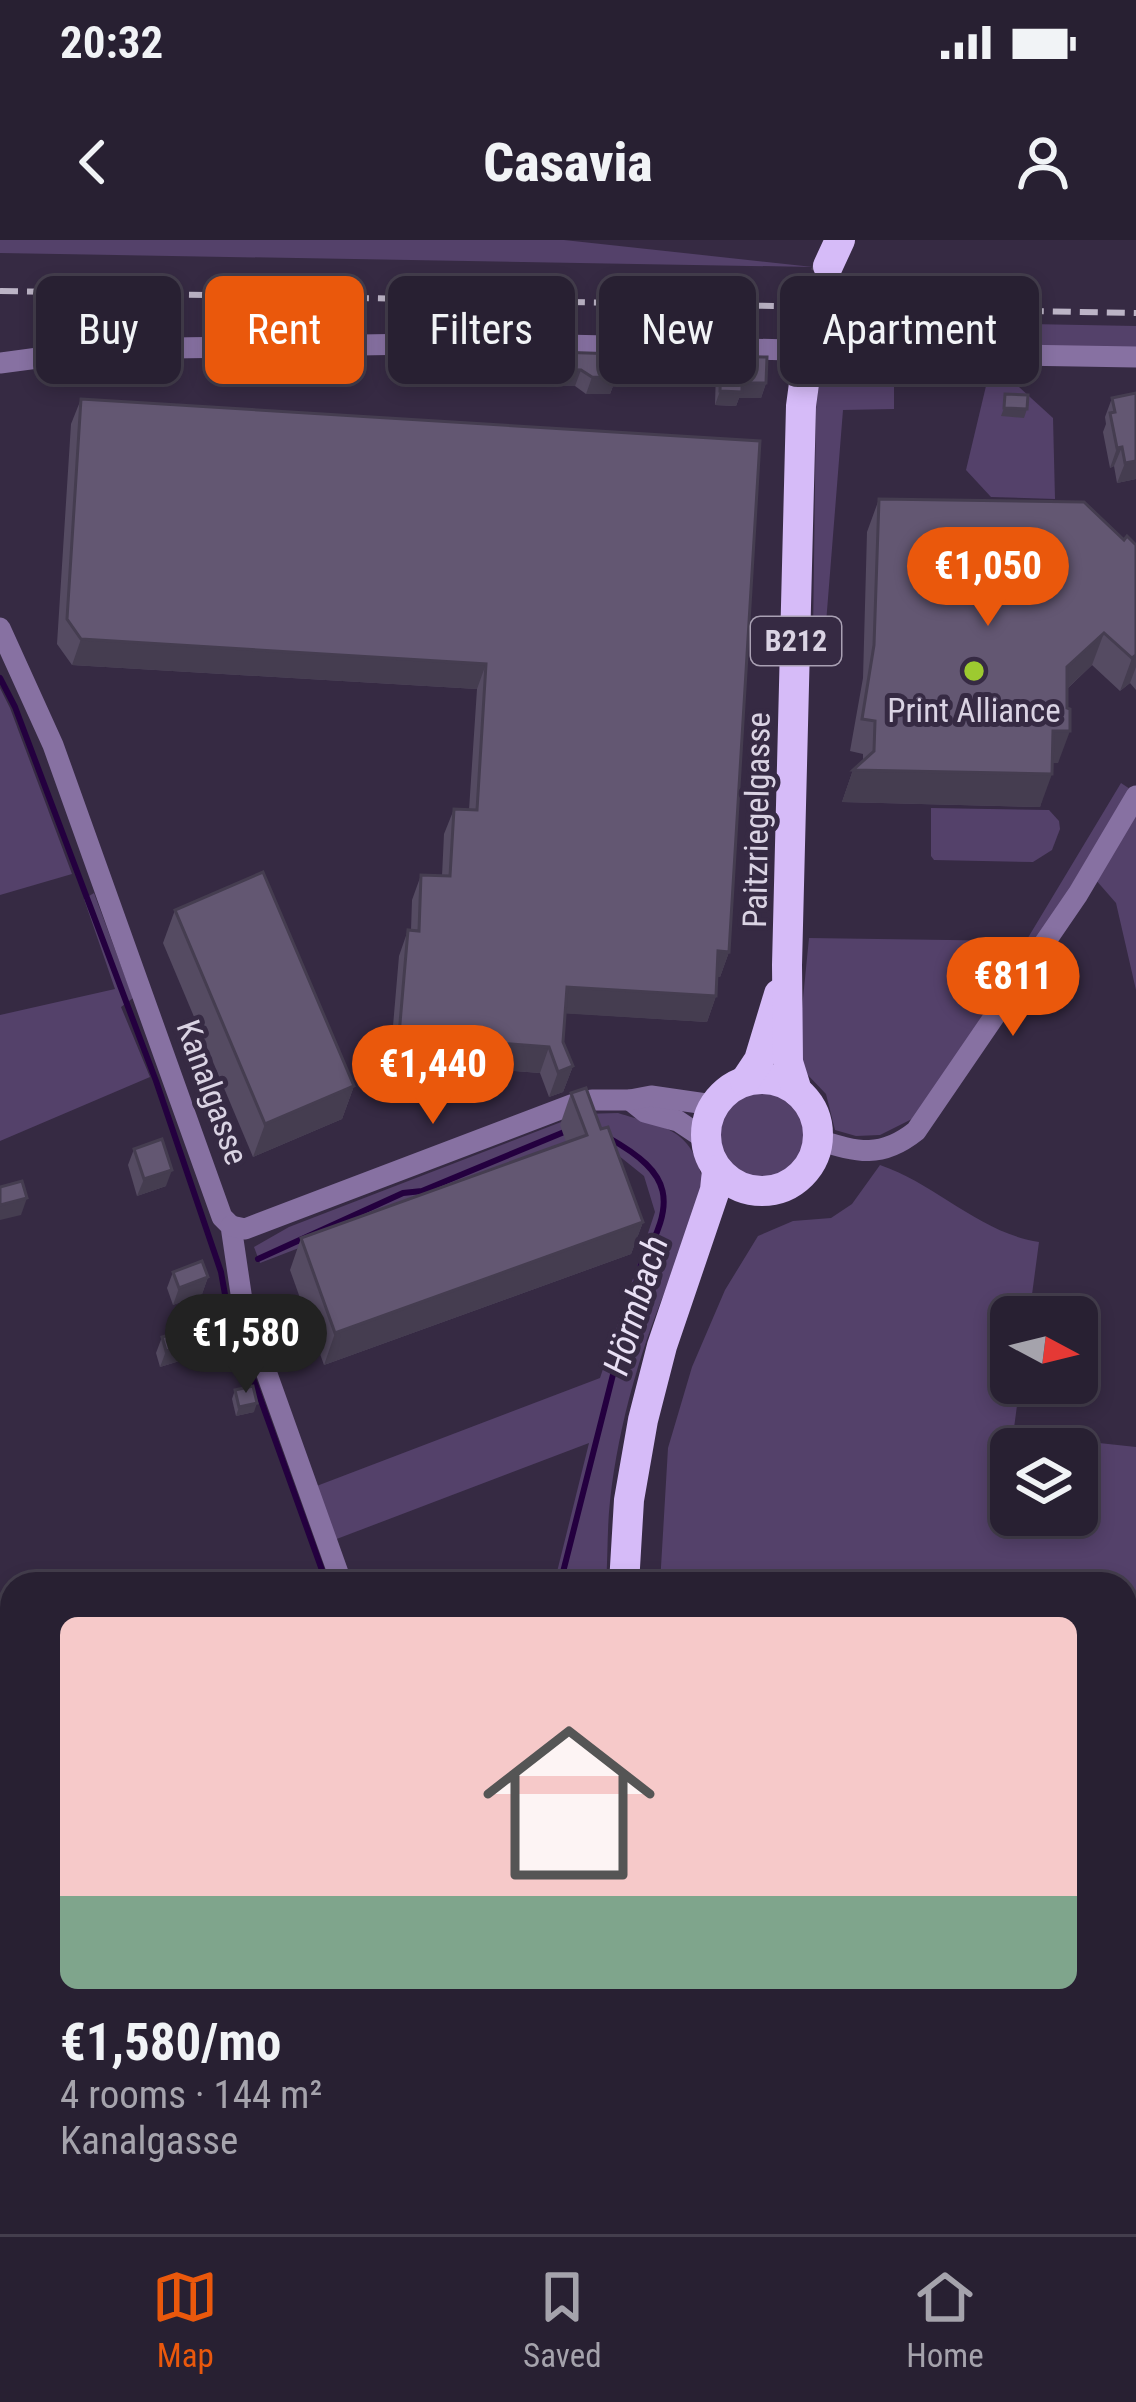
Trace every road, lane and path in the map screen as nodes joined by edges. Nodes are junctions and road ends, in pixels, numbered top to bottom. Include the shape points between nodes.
1 (1136, 357) edge
2 (0, 363) edge
3 (804, 384) edge
4 (0, 628) edge
5 (1136, 796) edge
6 (787, 965) junction
7 (745, 1081) junction
8 (797, 1091) junction
9 (630, 1100) junction
10 (713, 1106) junction
11 (706, 1139) junction
12 (818, 1140) junction
13 (717, 1170) junction
14 (750, 1190) junction
15 (231, 1226) junction
16 (686, 1281) junction
17 (338, 1572) edge
18 (625, 1572) edge

1 - 2 street, bridge via 455,343 172,348
3 - 6 main road, Paitzriegelgasse / B212
4 - 15 street, Kanalgasse via 53,745
5 - 12 street via 916,1131 862,1153
6 - 7 main road, Paitzriegelgasse / B212 via 759,1060
6 - 8 main road, Paitzriegelgasse / B212 via 788,1062
7 - 8 main road via 772,1079
7 - 10 main road, B212
8 - 12 main road, B212 via 814,1113
9 - 10 street
9 - 11 street
9 - 15 street via 571,1105 245,1229
10 - 11 main road
11 - 13 main road
12 - 14 main road via 802,1174 769,1191
13 - 14 main road
13 - 16 main road
14 - 16 main road
15 - 17 street, Kanalgasse via 243,1307
16 - 18 main road via 643,1420

